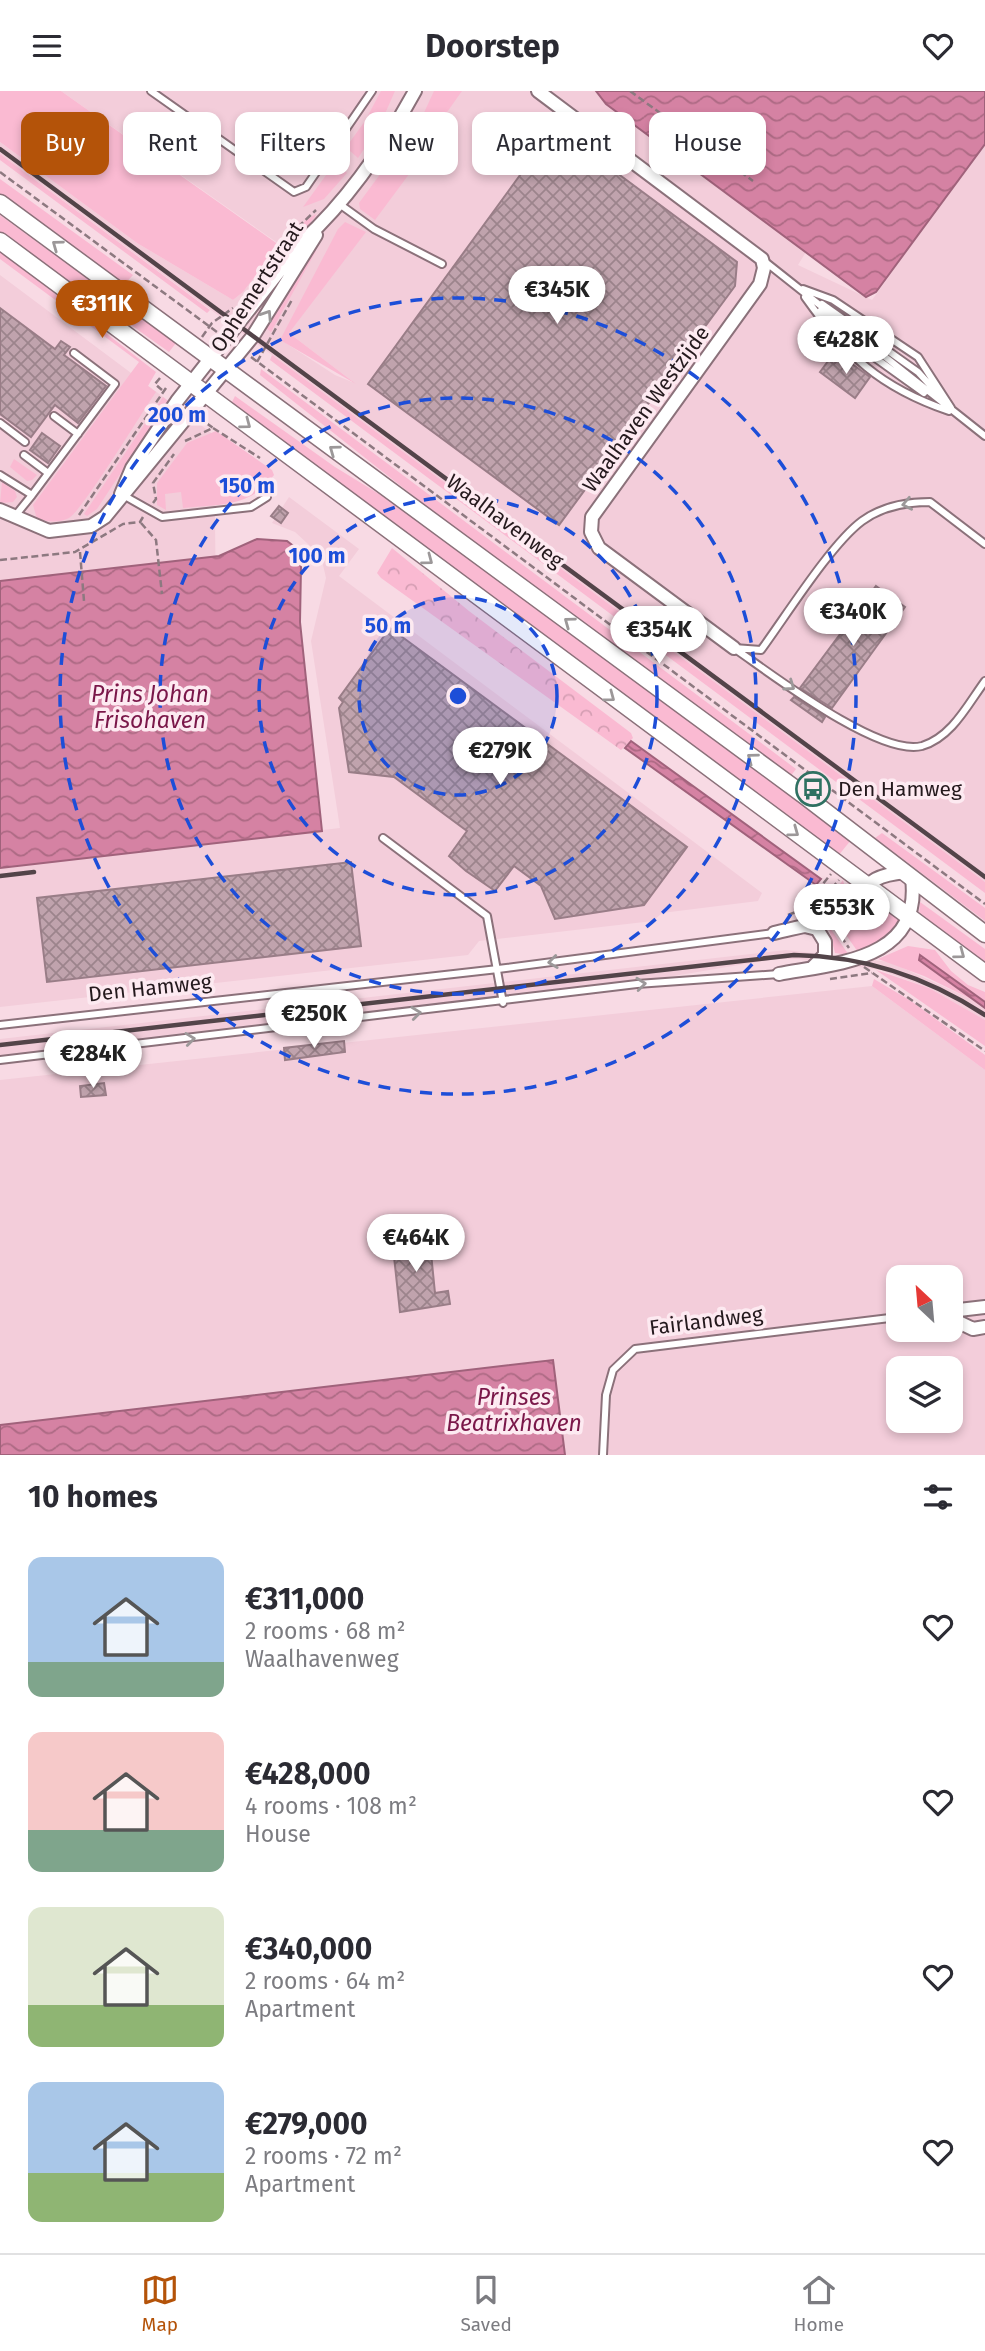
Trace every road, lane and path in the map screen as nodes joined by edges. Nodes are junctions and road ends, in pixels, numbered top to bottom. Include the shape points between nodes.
1 (151, 91) edge
2 (372, 91) edge
3 (415, 91) edge
4 (538, 91) edge
5 (630, 91) edge
6 (0, 172) edge
7 (753, 181) dead end
8 (0, 203) edge
9 (338, 203) junction
10 (321, 225) junction
11 (0, 241) edge
12 (762, 259) junction
13 (442, 264) dead end
14 (797, 287) junction
15 (210, 327) junction
16 (227, 339) junction
17 (195, 346) junction
18 (242, 350) junction
19 (74, 353) dead end
20 (211, 358) junction
21 (226, 370) junction
22 (177, 372) junction
23 (192, 383) junction
24 (207, 394) junction
25 (954, 412) junction
26 (54, 416) dead end
27 (0, 423) edge
28 (213, 428) dead end
29 (78, 433) junction
30 (985, 436) edge
31 (24, 442) dead end
32 (24, 455) dead end
33 (260, 458) dead end
34 (48, 473) junction
35 (0, 475) edge
36 (121, 494) junction
37 (32, 495) junction
38 (267, 497) dead end
39 (0, 510) edge
40 (15, 516) junction
41 (140, 522) dead end
42 (70, 529) junction
43 (985, 544) edge
44 (79, 550) dead end
45 (162, 594) dead end
46 (84, 601) dead end
47 (734, 648) junction
48 (985, 681) edge
49 (383, 838) dead end
50 (909, 875) junction
51 (866, 885) junction
52 (819, 903) dead end
53 (985, 904) edge
54 (909, 918) junction
55 (829, 919) junction
56 (805, 926) junction
57 (774, 933) joint
58 (985, 934) edge
59 (935, 936) junction
60 (895, 937) junction
61 (858, 959) junction
62 (498, 969) junction
63 (799, 970) junction
64 (985, 973) edge
65 (779, 974) joint
66 (503, 1003) junction
67 (0, 1025) edge
68 (985, 1051) edge
69 (0, 1060) edge
70 (985, 1307) edge
71 (963, 1310) edge
72 (886, 1318) edge
73 (963, 1324) edge
74 (985, 1327) edge
75 (603, 1455) edge

1 - 2 lane via 294,192 306,187
3 - 9 street, Ophemertstraat via 376,158
4 - 12 street
5 - 7 path
6 - 15 path
17 -> 8 street, Waalhavenweg
9 - 10 street, Ophemertstraat
9 - 13 lane via 374,229
10 - 16 street, Ophemertstraat via 303,241
18 -> 10 street, Ophemertstraat
11 - 22 street
12 - 14 lane
12 - 47 street, Waalhaven Westzijde via 760,284 592,517 591,532 599,548
14 - 25 lane
14 - 25 lane via 844,349 906,395
14 - 25 lane via 833,300 918,357
15 - 16 path
15 - 17 path
16 - 20 street, Ophemertstraat
17 - 20 street, Waalhavenweg
18 - 21 street, Ophemertstraat
18 - 53 path, Waalhavenweg
19 - 29 lane via 115,384
20 - 21 street, Waalhavenweg
20 - 23 street, Ophemertstraat
21 - 24 street, Ophemertstraat
50 -> 21 street, Waalhavenweg
22 - 23 street
22 - 42 path
23 - 24 street
23 - 36 street, Ophemertstraat via 132,467
24 - 36 street, Ophemertstraat
24 -> 51 street
25 - 30 lane
26 - 29 lane
27 - 31 lane
28 - 33 path
29 - 34 lane
32 - 34 lane
34 - 37 lane
35 - 37 lane
36 - 38 lane via 163,517 251,507
36 - 42 street via 102,520
37 - 40 lane
39 - 40 street
40 - 42 street via 49,531
41 - 45 path via 156,540
43 -> 47 lane via 930,502 876,513 860,522 838,547 761,650
44 - 46 path
47 -> 48 lane via 832,716 903,748 922,746 950,729
49 - 62 lane via 482,911
50 - 51 street, Den Hamweg via 884,875
50 - 54 street
50 - 58 street, Waalhavenweg
51 - 54 street
51 - 55 street, Den Hamweg via 845,910
52 - 55 path
54 - 59 street
54 - 60 street
55 - 56 street, Den Hamweg
55 - 61 path
56 - 57 street, Den Hamweg
56 - 63 street via 821,933 826,950 819,963
57 -> 62 lane, Den Hamweg
59 - 60 street
59 -> 64 street
60 - 61 street
61 - 63 street
61 - 68 path
62 - 66 lane
62 - 67 lane, Den Hamweg
63 - 65 street
66 -> 65 lane via 638,984
69 -> 66 lane
70 - 71 street
72 - 75 lane, Fairlandweg via 635,1349 613,1370 606,1395
73 - 74 street

